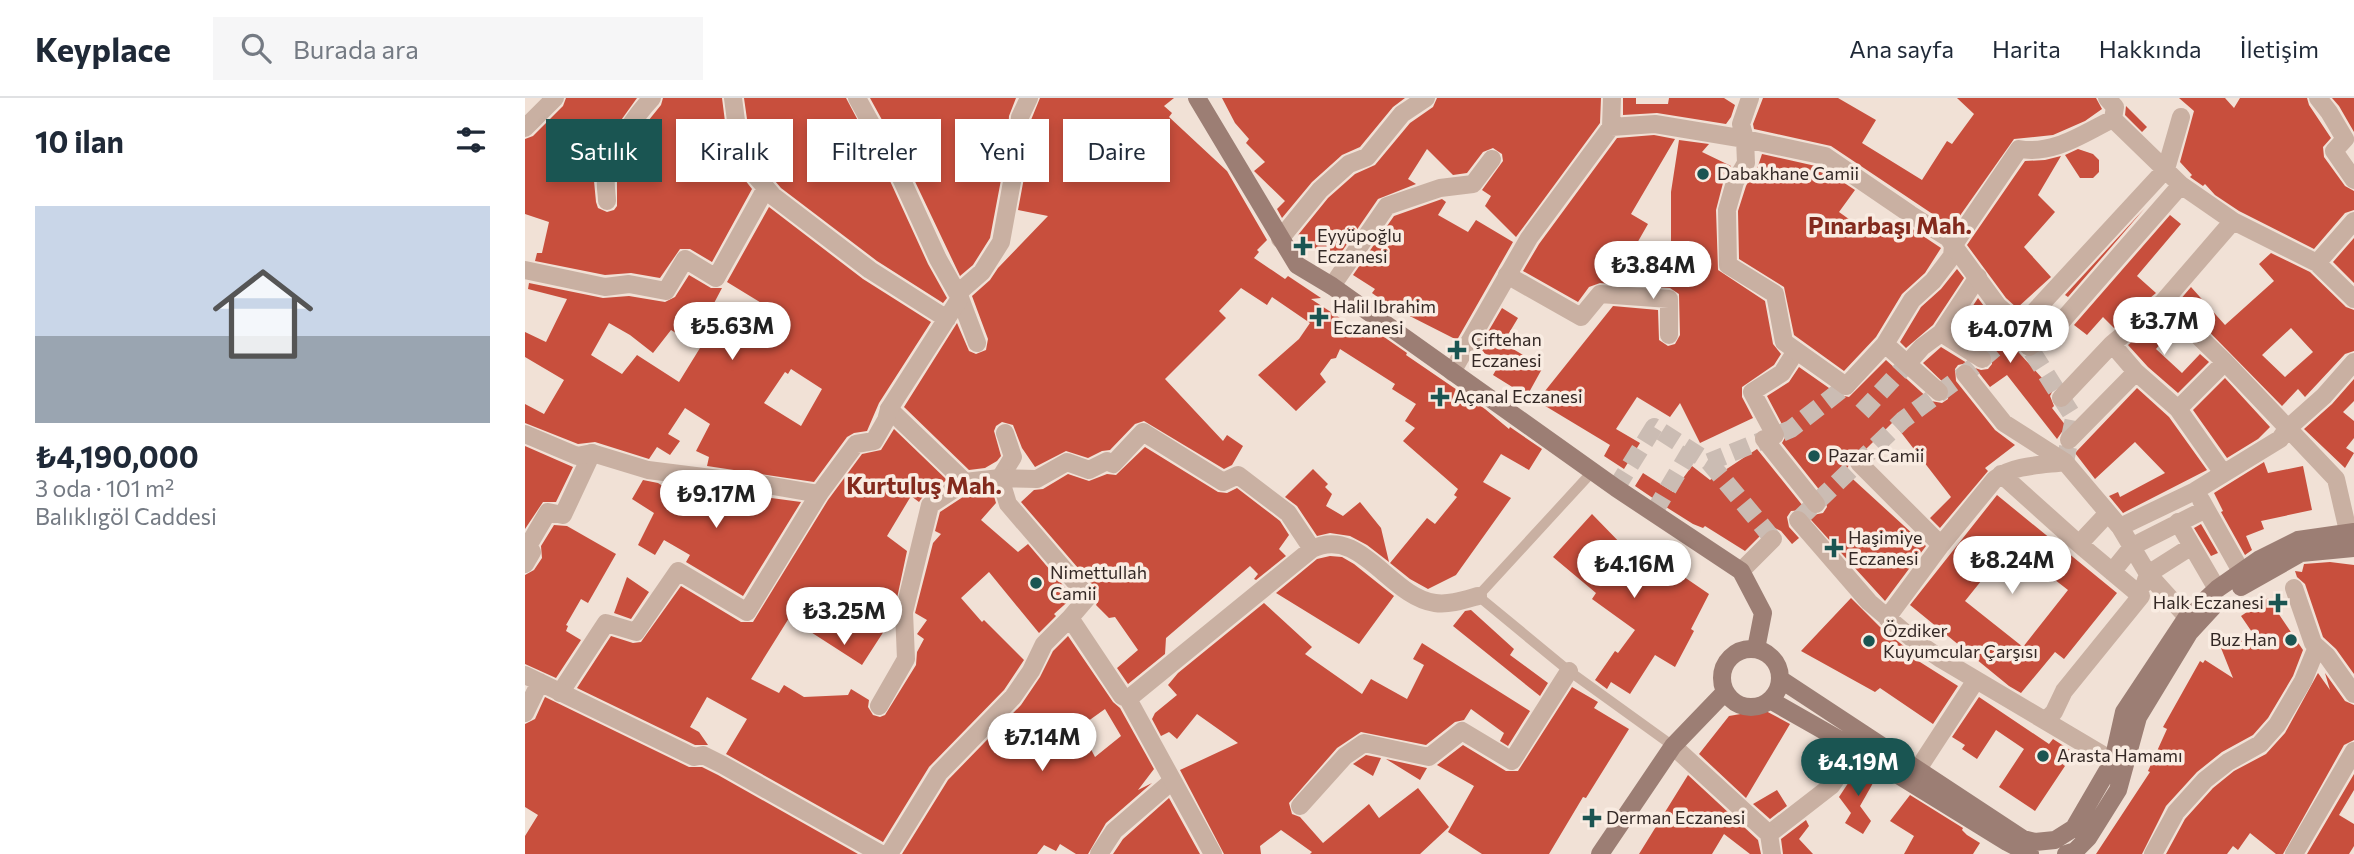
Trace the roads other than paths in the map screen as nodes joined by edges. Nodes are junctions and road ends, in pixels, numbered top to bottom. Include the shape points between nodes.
1 (555, 98) edge
2 (652, 98) edge
3 (733, 98) edge
4 (857, 98) edge
5 (1029, 98) edge
6 (1197, 98) edge
7 (1426, 98) edge
8 (1612, 98) edge
9 (1750, 98) edge
10 (2108, 98) edge
11 (2318, 98) edge
12 (2181, 117) dead end
13 (2113, 119) junction
14 (1612, 127) junction
15 (525, 128) edge
16 (1745, 139) junction
17 (1492, 159) dead end
18 (2166, 169) junction
19 (2354, 180) edge
20 (2181, 185) junction
21 (766, 188) junction
22 (607, 201) dead end
23 (2233, 221) junction
24 (2354, 221) edge
25 (1280, 239) junction
26 (1953, 246) junction
27 (2316, 263) junction
28 (525, 270) edge
29 (1507, 275) junction
30 (1978, 277) junction
31 (1332, 286) junction
32 (959, 296) junction
33 (2354, 299) edge
34 (2163, 302) junction
35 (947, 319) junction
36 (1941, 333) junction
37 (1669, 335) dead end
38 (978, 342) dead end
39 (1885, 344) junction
40 (2112, 344) junction
41 (2029, 347) dead end
42 (1796, 351) junction
43 (1982, 359) dead end
44 (2225, 362) junction
45 (2354, 362) edge
46 (1907, 363) junction
47 (1452, 372) junction
48 (2136, 372) junction
49 (1965, 374) dead end
50 (1939, 392) dead end
51 (2060, 398) dead end
52 (889, 409) junction
53 (2178, 410) junction
54 (2287, 429) junction
55 (1005, 433) dead end
56 (525, 435) edge
57 (2069, 440) dead end
58 (592, 453) junction
59 (2065, 462) junction
60 (1859, 463) dead end
61 (1593, 471) junction
62 (2223, 473) junction
63 (2001, 474) junction
64 (1000, 478) junction
65 (965, 482) junction
66 (2195, 491) junction
67 (819, 494) junction
68 (1816, 504) dead end
69 (2206, 509) junction
70 (1798, 520) dead end
71 (2114, 520) junction
72 (2178, 522) junction
73 (2352, 537) edge
74 (1773, 539) dead end
75 (2079, 544) junction
76 (1941, 545) junction
77 (2133, 546) junction
78 (2192, 546) junction
79 (1312, 549) junction
80 (525, 564) edge
81 (1741, 570) junction
82 (2112, 572) junction
83 (2242, 573) junction
84 (2148, 575) junction
85 (2294, 588) dead end
86 (2217, 589) junction
87 (1478, 596) junction
88 (2141, 596) junction
89 (2187, 617) junction
90 (1070, 618) junction
91 (1887, 618) junction
92 (2317, 648) junction
93 (1756, 649) junction
94 (1569, 671) junction
95 (533, 679) edge
96 (1780, 679) junction
97 (1976, 680) junction
98 (1725, 692) junction
99 (560, 693) junction
100 (2354, 694) edge
101 (1128, 699) junction
102 (1770, 701) junction
103 (879, 706) dead end
104 (525, 713) edge
105 (2046, 720) junction
106 (1861, 743) junction
107 (1673, 746) junction
108 (2354, 751) edge
109 (2113, 761) junction
110 (1918, 769) junction
111 (1172, 781) junction
112 (1300, 806) dead end
113 (1769, 835) junction
114 (2007, 843) edge
115 (881, 854) edge
116 (889, 854) edge
117 (1099, 854) edge
118 (1213, 854) edge
119 (1599, 854) edge
120 (1772, 854) edge
121 (2030, 854) edge
122 (2066, 854) edge
123 (2153, 854) edge
124 (2294, 854) edge

1 - 15 street
2 - 22 street via 620,141 606,177
3 - 21 street via 741,159
4 - 32 street
5 - 32 street via 1020,117 1001,242
6 - 25 main road
7 - 25 street via 1402,114 1367,157 1349,164 1321,190
8 - 14 street
9 - 16 street via 1741,124
10 - 13 street via 2115,107
11 - 19 street via 2345,139 2334,151
12 - 18 street
13 - 18 street
13 - 26 street via 2057,147 2035,152 2019,149
14 - 16 street via 1655,124
14 - 29 street
16 - 26 street via 1825,156 1948,238
16 - 42 street via 1746,163 1727,210 1728,265 1775,294 1784,342
17 - 31 street via 1473,184 1440,188 1387,206
18 - 20 street
18 - 30 street via 2021,326 1998,306
20 - 23 street
20 - 41 street via 2054,330
21 - 28 street via 716,278 685,259 666,291 629,284 605,287
21 - 35 street via 870,270
23 - 27 street
23 - 34 street
24 - 27 street
25 - 31 main road via 1297,264
26 - 30 street
26 - 39 street via 1952,256 1912,300
27 - 33 street
29 - 37 street via 1581,317 1599,294 1669,299
29 - 47 street
30 - 36 street
31 - 47 main road
32 - 35 street
32 - 38 street
34 - 40 street
34 - 44 street
35 - 52 street
36 - 43 street
36 - 46 street
39 - 42 street via 1846,386
39 - 46 street
40 - 48 street
40 - 51 street
42 - 68 street via 1782,373 1752,392 1769,437
44 - 53 street
44 - 54 street
45 - 54 street via 2325,396
46 - 50 street
47 - 61 main road
48 - 53 street
48 - 57 street
49 - 59 street via 2004,423
52 - 65 street
52 - 67 street via 874,441 856,444
53 - 62 street
54 - 62 street via 2280,439
54 - 73 street via 2336,479
55 - 64 street via 1013,457
56 - 58 street via 577,456
58 - 67 street via 648,470
58 - 80 street via 563,514 548,512 529,546
59 - 63 street
59 - 71 street
60 - 76 street
61 - 81 main road
61 - 87 lane
62 - 66 street
63 - 75 street
63 - 76 street
64 - 65 street
64 - 79 street via 1037,479 1067,462 1089,470 1107,461 1113,464 1143,432 1223,482 1238,475 1288,513
64 - 90 street via 1008,504 1088,597
65 - 103 street via 930,505 904,612 907,659
66 - 69 street
66 - 71 street
67 - 99 street via 747,612 678,571 636,632 606,623
69 - 72 street
69 - 83 street
70 - 91 street
71 - 75 street
71 - 77 street
72 - 77 street
72 - 78 street
73 - 83 main road via 2298,540
73 - 122 main road via 2301,553 2214,605 2189,633 2139,718 2118,790 2088,838
74 - 81 street
75 - 82 street
76 - 91 street
77 - 82 street
77 - 84 street
78 - 84 street
78 - 86 street
79 - 87 street via 1325,543 1354,550 1411,593 1434,603
79 - 101 street
81 - 93 main road via 1763,613
82 - 88 street
83 - 86 main road
84 - 88 street
84 - 89 street
85 - 92 street
86 - 89 main road
87 - 94 lane
88 - 105 street
89 - 109 main road via 2125,712
90 - 101 street
90 - 116 street via 1044,644 1013,697 939,773
91 - 97 street
92 - 100 street
92 - 123 street via 2277,724 2260,744 2206,780 2176,812
93 - 96 main road via 1776,663
93 - 98 main road via 1738,651 1724,665
94 - 107 lane
94 - 112 street via 1512,761 1462,731 1429,757 1364,743
95 - 99 street
95 - 104 street
96 - 102 main road
96 - 106 main road
97 - 105 street
97 - 110 street
98 - 102 main road via 1745,707
98 - 107 main road
99 - 115 street via 694,757 703,755 723,765
101 - 111 street
102 - 106 main road
105 - 109 street
106 - 110 main road
106 - 113 street via 1831,786
106 - 114 main road
107 - 113 street
107 - 119 main road
108 - 124 street
109 - 114 main road via 2067,834 2045,842 2023,839
110 - 114 main road
111 - 117 street via 1114,831
111 - 118 street
113 - 120 street
114 - 121 main road

